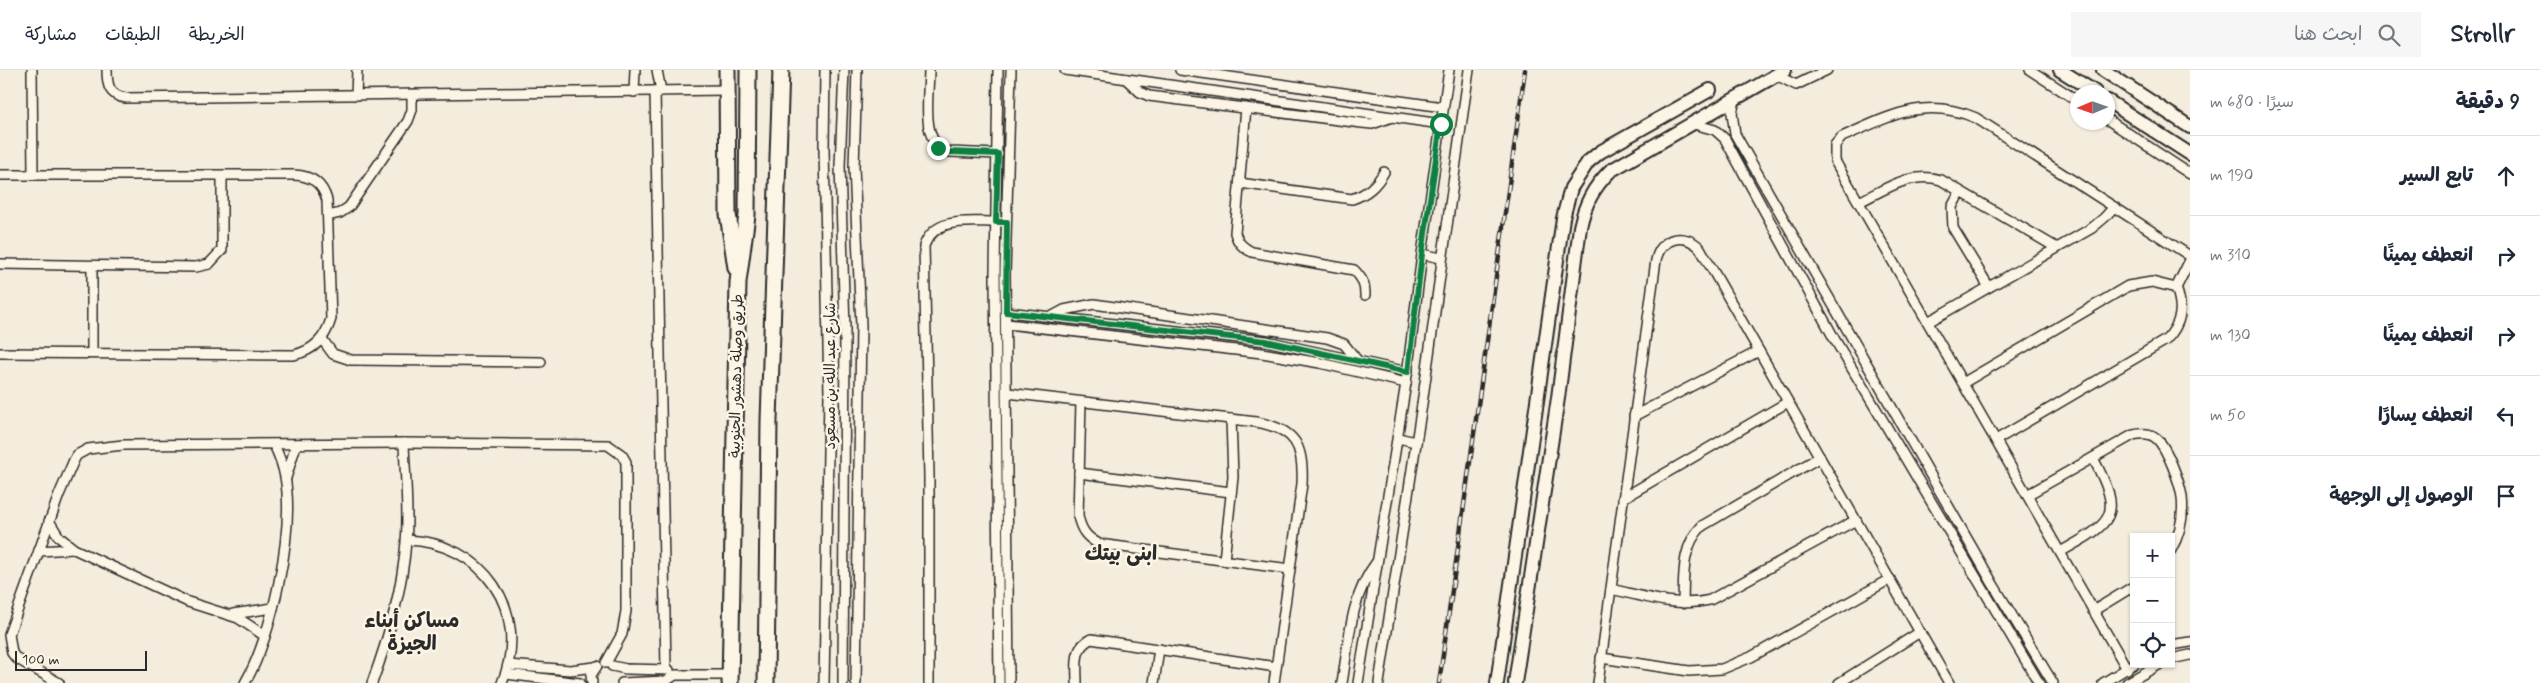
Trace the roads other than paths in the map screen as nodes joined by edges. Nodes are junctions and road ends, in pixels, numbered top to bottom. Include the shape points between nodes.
1 (32, 70) edge
2 (107, 70) edge
3 (357, 70) edge
4 (635, 70) edge
5 (656, 70) edge
6 (727, 70) edge
7 (748, 70) edge
8 (781, 70) edge
9 (825, 70) edge
10 (844, 70) edge
11 (857, 70) edge
12 (929, 70) edge
13 (998, 70) edge
14 (1011, 70) edge
15 (1065, 70) edge
16 (1180, 70) edge
17 (1449, 70) edge
18 (1469, 70) edge
19 (1826, 70) edge
20 (2030, 70) edge
21 (2060, 70) edge
22 (2103, 70) edge
23 (1781, 73) edge
24 (1126, 79) junction
25 (2084, 85) edge
26 (726, 90) junction
27 (1710, 90) dead end
28 (658, 91) junction
29 (634, 92) junction
30 (356, 96) junction
31 (412, 96) junction
32 (2070, 96) edge
33 (1735, 100) junction
34 (2115, 106) edge
35 (1246, 108) junction
36 (1443, 108) junction
37 (1392, 117) junction
38 (1661, 118) junction
39 (1441, 124) junction
40 (1694, 124) junction
41 (2115, 125) edge
42 (2190, 127) edge
43 (1735, 134) junction
44 (1672, 137) junction
45 (1726, 139) junction
46 (998, 154) junction
47 (2190, 154) edge
48 (840, 166) junction
49 (854, 166) junction
50 (1384, 172) dead end
51 (2190, 174) edge
52 (0, 175) edge
53 (33, 175) junction
54 (222, 176) junction
55 (1240, 183) junction
56 (1960, 192) junction
57 (1859, 202) junction
58 (2114, 206) junction
59 (328, 216) junction
60 (996, 222) junction
61 (1007, 222) junction
62 (2057, 248) junction
63 (1422, 254) junction
64 (1441, 258) junction
65 (2190, 258) edge
66 (0, 264) edge
67 (92, 266) junction
68 (738, 282) junction
69 (1990, 287) junction
70 (2176, 288) junction
71 (1365, 295) dead end
72 (1006, 312) junction
73 (1051, 317) junction
74 (1928, 322) junction
75 (1007, 324) junction
76 (322, 339) junction
77 (1854, 343) junction
78 (1841, 350) junction
79 (1759, 351) junction
80 (0, 353) edge
81 (92, 353) junction
82 (1357, 360) junction
83 (541, 362) dead end
84 (996, 372) junction
85 (1008, 372) junction
86 (1408, 372) junction
87 (845, 378) junction
88 (860, 378) junction
89 (1406, 383) junction
90 (1963, 383) junction
91 (1540, 388) junction
92 (1559, 390) junction
93 (1008, 393) junction
94 (1081, 402) junction
95 (1788, 402) junction
96 (1634, 416) junction
97 (1231, 419) junction
98 (1398, 438) junction
99 (1996, 440) junction
100 (1416, 442) junction
101 (404, 443) junction
102 (274, 445) junction
103 (296, 445) junction
104 (1820, 457) junction
105 (2092, 458) junction
106 (1079, 472) junction
107 (845, 477) junction
108 (858, 477) junction
109 (286, 479) junction
110 (1527, 480) junction
111 (1545, 483) junction
112 (1231, 492) junction
113 (2027, 494) junction
114 (1623, 498) junction
115 (1951, 508) junction
116 (1939, 515) junction
117 (1856, 520) junction
118 (49, 521) junction
119 (407, 540) junction
120 (2175, 541) edge
121 (74, 549) junction
122 (39, 550) junction
123 (2060, 552) junction
124 (1224, 560) junction
125 (1378, 561) junction
126 (1290, 569) junction
127 (857, 574) junction
128 (843, 575) junction
129 (1890, 579) junction
130 (2130, 588) edge
131 (1611, 589) junction
132 (1683, 603) junction
133 (273, 608) junction
134 (2093, 610) junction
135 (230, 614) junction
136 (1507, 617) junction
137 (1524, 620) junction
138 (1920, 632) junction
139 (265, 636) junction
140 (2190, 642) edge
141 (2175, 644) edge
142 (1159, 649) junction
143 (2190, 655) edge
144 (1601, 658) junction
145 (2175, 658) edge
146 (609, 665) junction
147 (2130, 666) edge
148 (595, 667) junction
149 (1276, 667) junction
150 (2153, 668) edge
151 (507, 669) junction
152 (666, 669) junction
153 (2047, 673) junction
154 (675, 675) junction
155 (689, 679) edge
156 (730, 679) edge
157 (2038, 681) edge
158 (58, 683) edge
159 (245, 683) edge
160 (372, 683) edge
161 (502, 683) edge
162 (580, 683) edge
163 (592, 683) edge
164 (617, 683) edge
165 (622, 683) edge
166 (766, 683) edge
167 (824, 683) edge
168 (843, 683) edge
169 (856, 683) edge
170 (929, 683) edge
171 (999, 683) edge
172 (1009, 683) edge
173 (1077, 683) edge
174 (1154, 683) edge
175 (1274, 683) edge
176 (1342, 683) edge
177 (1358, 683) edge
178 (1379, 683) edge
179 (1497, 683) edge
180 (1515, 683) edge
181 (1598, 683) edge
182 (1839, 683) edge
183 (1949, 683) edge
184 (2053, 683) edge
185 (2103, 683) edge
186 (2127, 683) edge

1 - 53 street
2 - 30 street via 108,88 119,97
3 - 30 street
4 - 29 street
5 - 28 street
6 - 26 highway
7 - 68 highway, طريق وصلة دهشور الجنوبية via 747,215
8 - 166 highway
9 - 167 street, شارع عبد الله بن مسعود via 829,394
10 - 48 street, شارع عبد الله بن مسعود
11 - 49 street
12 - 46 street via 929,133 934,143 943,150
13 - 46 street
14 - 61 street
15 - 24 street
16 - 36 street
17 - 36 street
18 - 64 street
19 - 23 street via 1796,85
20 - 32 street
21 - 25 street
22 - 42 street
23 - 33 street
24 - 35 street via 1149,96
24 - 37 street
26 - 28 street
26 - 68 highway via 728,214
27 - 38 street
28 - 29 street
28 - 152 street
29 - 31 street
30 - 31 street
31 - 59 street via 408,121 349,207
33 - 40 street
33 - 43 street via 1732,113
34 - 47 street
35 - 37 street via 1372,124
35 - 55 street
36 - 39 street
37 - 39 street
38 - 44 street
38 - 91 street via 1600,152 1583,168 1571,188 1563,218
39 - 63 street
40 - 44 street
40 - 45 street via 1715,130
41 - 51 street
43 - 45 street
43 - 77 street
44 - 92 street via 1610,172 1587,202 1580,227
45 - 78 street
46 - 60 street
48 - 49 street
48 - 87 street, شارع عبد الله بن مسعود
49 - 88 street
50 - 55 street via 1372,189 1352,199
52 - 53 street
53 - 54 street
54 - 59 street via 294,175 312,179 324,191
54 - 67 street via 222,250 209,264 196,267
55 - 71 street via 1235,232 1244,248 1354,270 1361,276
56 - 57 street via 1940,180 1916,177
56 - 62 street
56 - 69 street via 1952,207 1953,228
57 - 58 street via 1834,156 1838,140 1904,111 1933,107 1976,118
57 - 74 street
58 - 62 street via 2098,224
58 - 65 street
59 - 76 street via 332,319
60 - 61 street
60 - 84 street
60 - 170 street via 945,224 932,232 924,246 929,431
61 - 72 street
62 - 69 street
63 - 64 street
63 - 86 street
64 - 100 street
65 - 70 street
66 - 67 street
67 - 81 street
68 - 156 highway, طريق وصلة دهشور الجنوبية
69 - 74 street
70 - 90 street via 2152,282 2128,286
70 - 99 street via 2181,310 2179,321 2166,340
72 - 73 street
72 - 75 street
73 - 82 street via 1266,341
73 - 82 street via 1064,310 1094,304 1327,338 1344,344
74 - 90 street
75 - 85 street
75 - 89 street via 1262,353
76 - 81 street via 314,347 294,355
76 - 83 street via 333,354 351,360
77 - 78 street
77 - 115 street
78 - 116 street
79 - 95 street
79 - 96 street
79 - 96 street via 1700,248 1689,239 1667,242 1657,253
80 - 81 street
82 - 86 street
84 - 85 street
84 - 171 street
85 - 93 street
86 - 89 street
87 - 88 street
87 - 107 street, شارع عبد الله بن مسعود
88 - 108 street
89 - 98 street
90 - 99 street
91 - 92 street
91 - 110 street
92 - 111 street
93 - 94 street
93 - 172 street
94 - 97 street
94 - 106 street
95 - 104 street
95 - 114 street
96 - 114 street
97 - 112 street
97 - 126 street via 1275,425 1285,431 1300,450 1302,484
98 - 100 street
98 - 125 street
99 - 113 street
100 - 178 street
101 - 103 street
101 - 119 street
101 - 146 street via 599,444 608,445 622,455 626,462 627,598 622,634
102 - 103 street
102 - 109 street
102 - 118 street via 141,445 88,449 74,460
103 - 109 street
104 - 117 street
104 - 132 street via 1696,532 1687,548
105 - 113 street
105 - 120 street via 2139,433 2151,435 2160,442 2179,481 2182,498 2179,532
105 - 123 street via 2110,493 2110,510 2097,531
106 - 112 street
106 - 124 street via 1078,516 1088,538 1099,544
107 - 108 street
107 - 128 street, شارع عبد الله بن مسعود
108 - 127 street
109 - 133 street via 284,546
110 - 111 street
110 - 136 street
111 - 137 street
112 - 124 street
113 - 123 street
114 - 131 street
115 - 116 street
115 - 153 street
116 - 157 street
117 - 129 street
117 - 132 street via 1719,596
118 - 121 street via 59,537
118 - 122 street
119 - 151 street via 445,546 466,557 484,573 499,594 509,620 511,650
119 - 160 street via 397,602
121 - 122 street
121 - 135 street via 188,602
122 - 158 street via 13,622 9,644 16,658
123 - 134 street
124 - 126 street
125 - 176 street via 1358,593
125 - 177 street
126 - 149 street
127 - 128 street
127 - 169 street
128 - 168 street, شارع عبد الله بن مسعود
129 - 138 street
129 - 144 street via 1747,659 1722,669 1689,671
130 - 134 street
131 - 132 street
131 - 144 street
133 - 135 street
133 - 139 street
134 - 147 street
135 - 139 street
136 - 137 street
136 - 179 street
137 - 180 street
138 - 182 street
138 - 183 street
139 - 159 street
140 - 141 street
142 - 149 street
142 - 173 street via 1091,639 1079,649
142 - 174 street
143 - 145 street
144 - 181 street
146 - 148 street
146 - 152 street via 626,670
146 - 164 street via 618,673
147 - 185 street
148 - 151 street
148 - 163 street
149 - 175 street
150 - 186 street
151 - 161 street
151 - 162 street
152 - 154 street
153 - 157 street
153 - 184 street
154 - 155 street
154 - 165 street via 666,681
155 - 156 street

